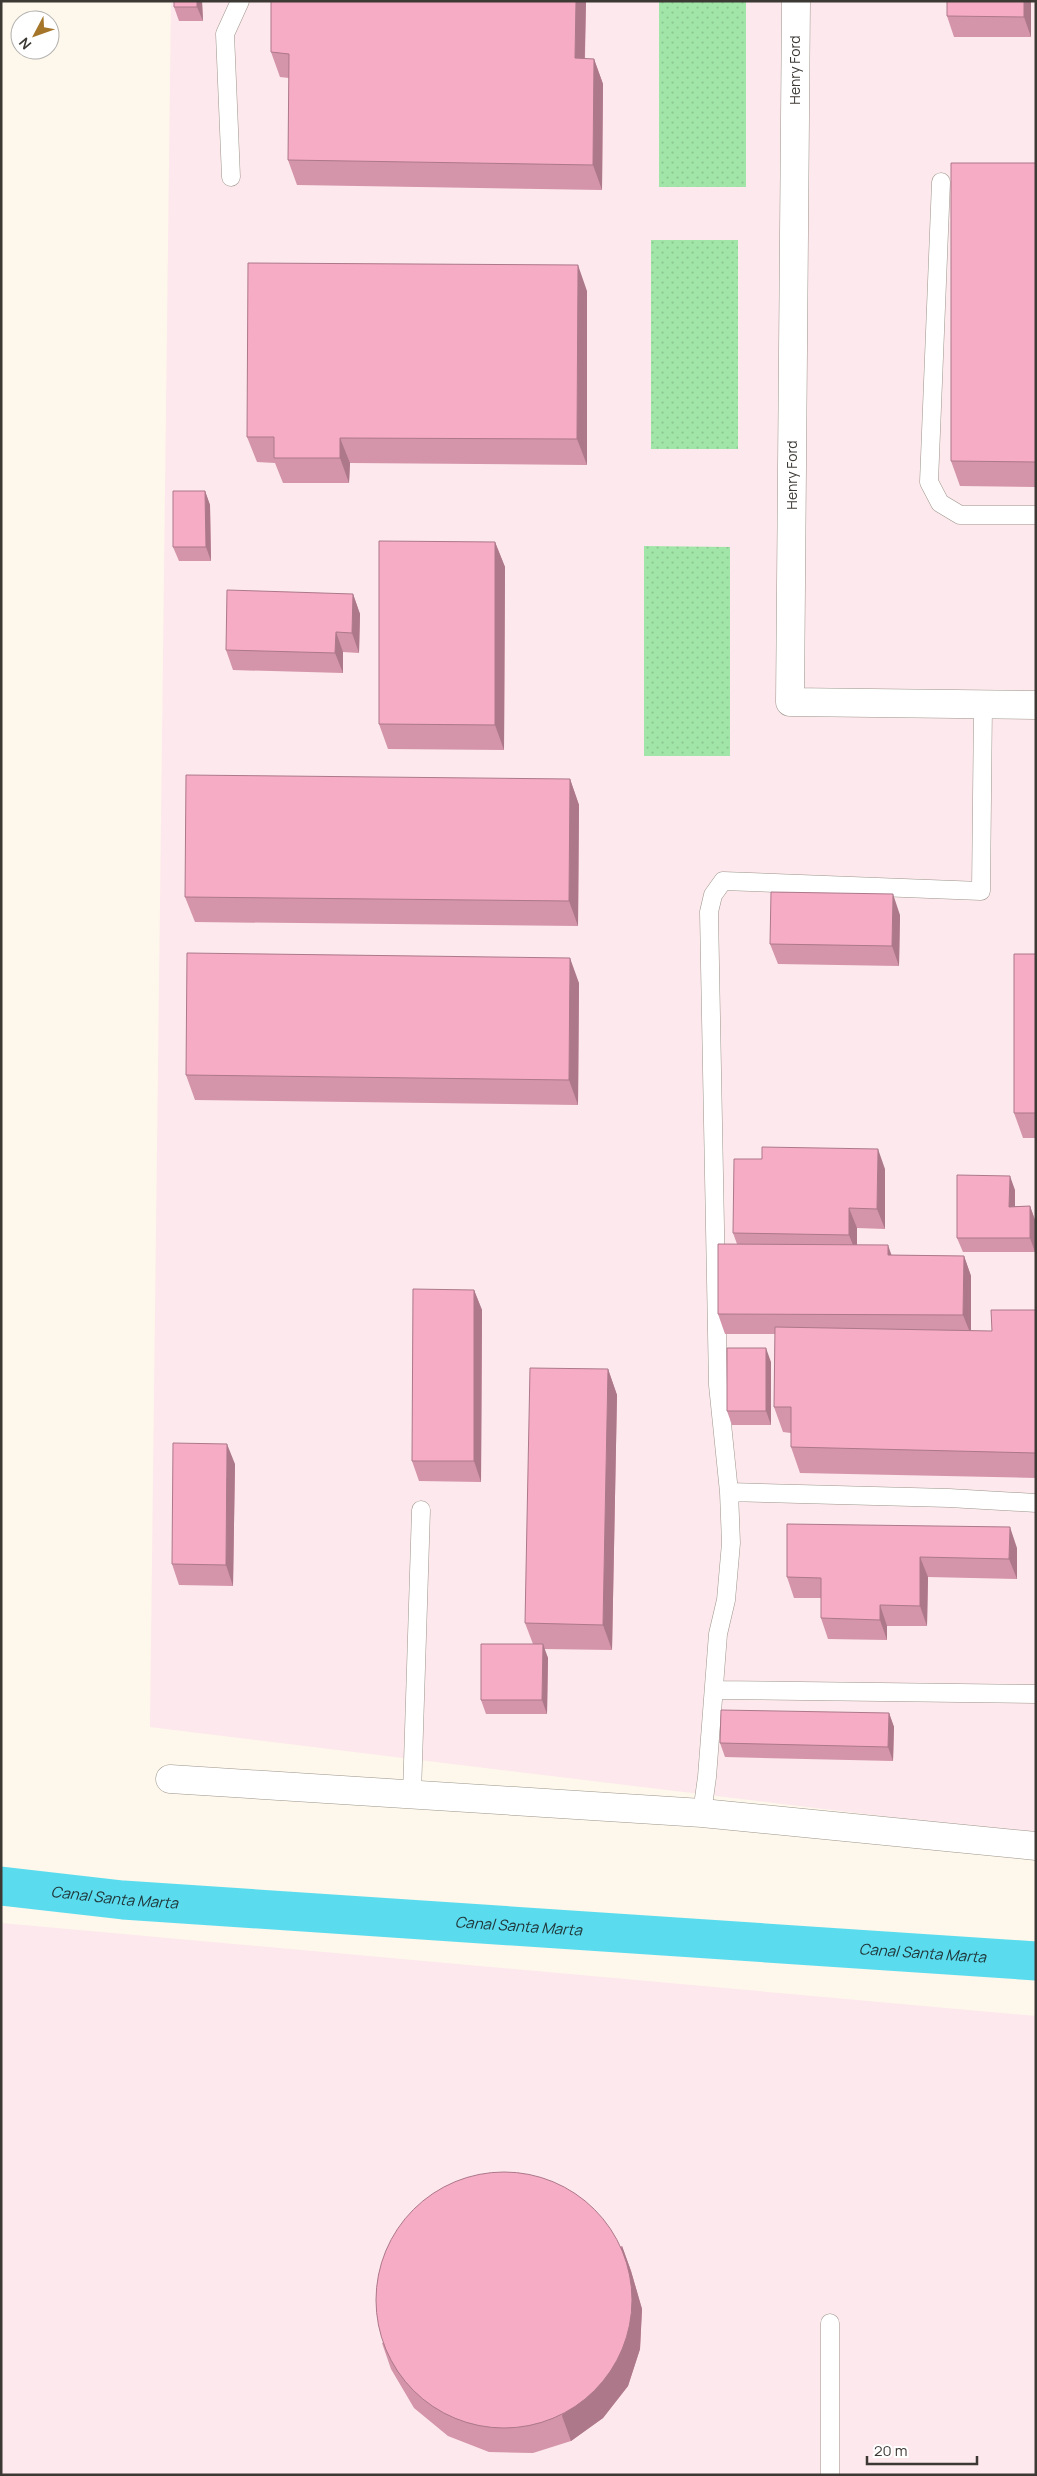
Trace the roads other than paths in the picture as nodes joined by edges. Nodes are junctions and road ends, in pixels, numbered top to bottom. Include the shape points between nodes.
1 (240, 1) edge
2 (796, 1) edge
3 (231, 177) dead end
4 (941, 182) dead end
5 (1036, 515) edge
6 (983, 705) junction
7 (1036, 705) edge
8 (729, 1492) junction
9 (1036, 1503) edge
10 (421, 1510) dead end
11 (714, 1690) junction
12 (1036, 1694) edge
13 (170, 1779) dead end
14 (412, 1794) junction
15 (702, 1813) junction
16 (1036, 1846) edge
17 (830, 2323) dead end
18 (830, 2475) edge

1 - 3 lane via 225,34
2 - 6 street, Henry Ford via 790,702
4 - 5 lane via 929,482 940,503 960,515
6 - 7 street, Henry Ford
6 - 8 lane via 981,892 723,881 713,895 709,912 718,1385
8 - 9 lane
8 - 11 lane via 731,1543
10 - 14 lane
11 - 12 lane
11 - 15 lane
13 - 14 street
14 - 15 street
15 - 16 street
17 - 18 lane

